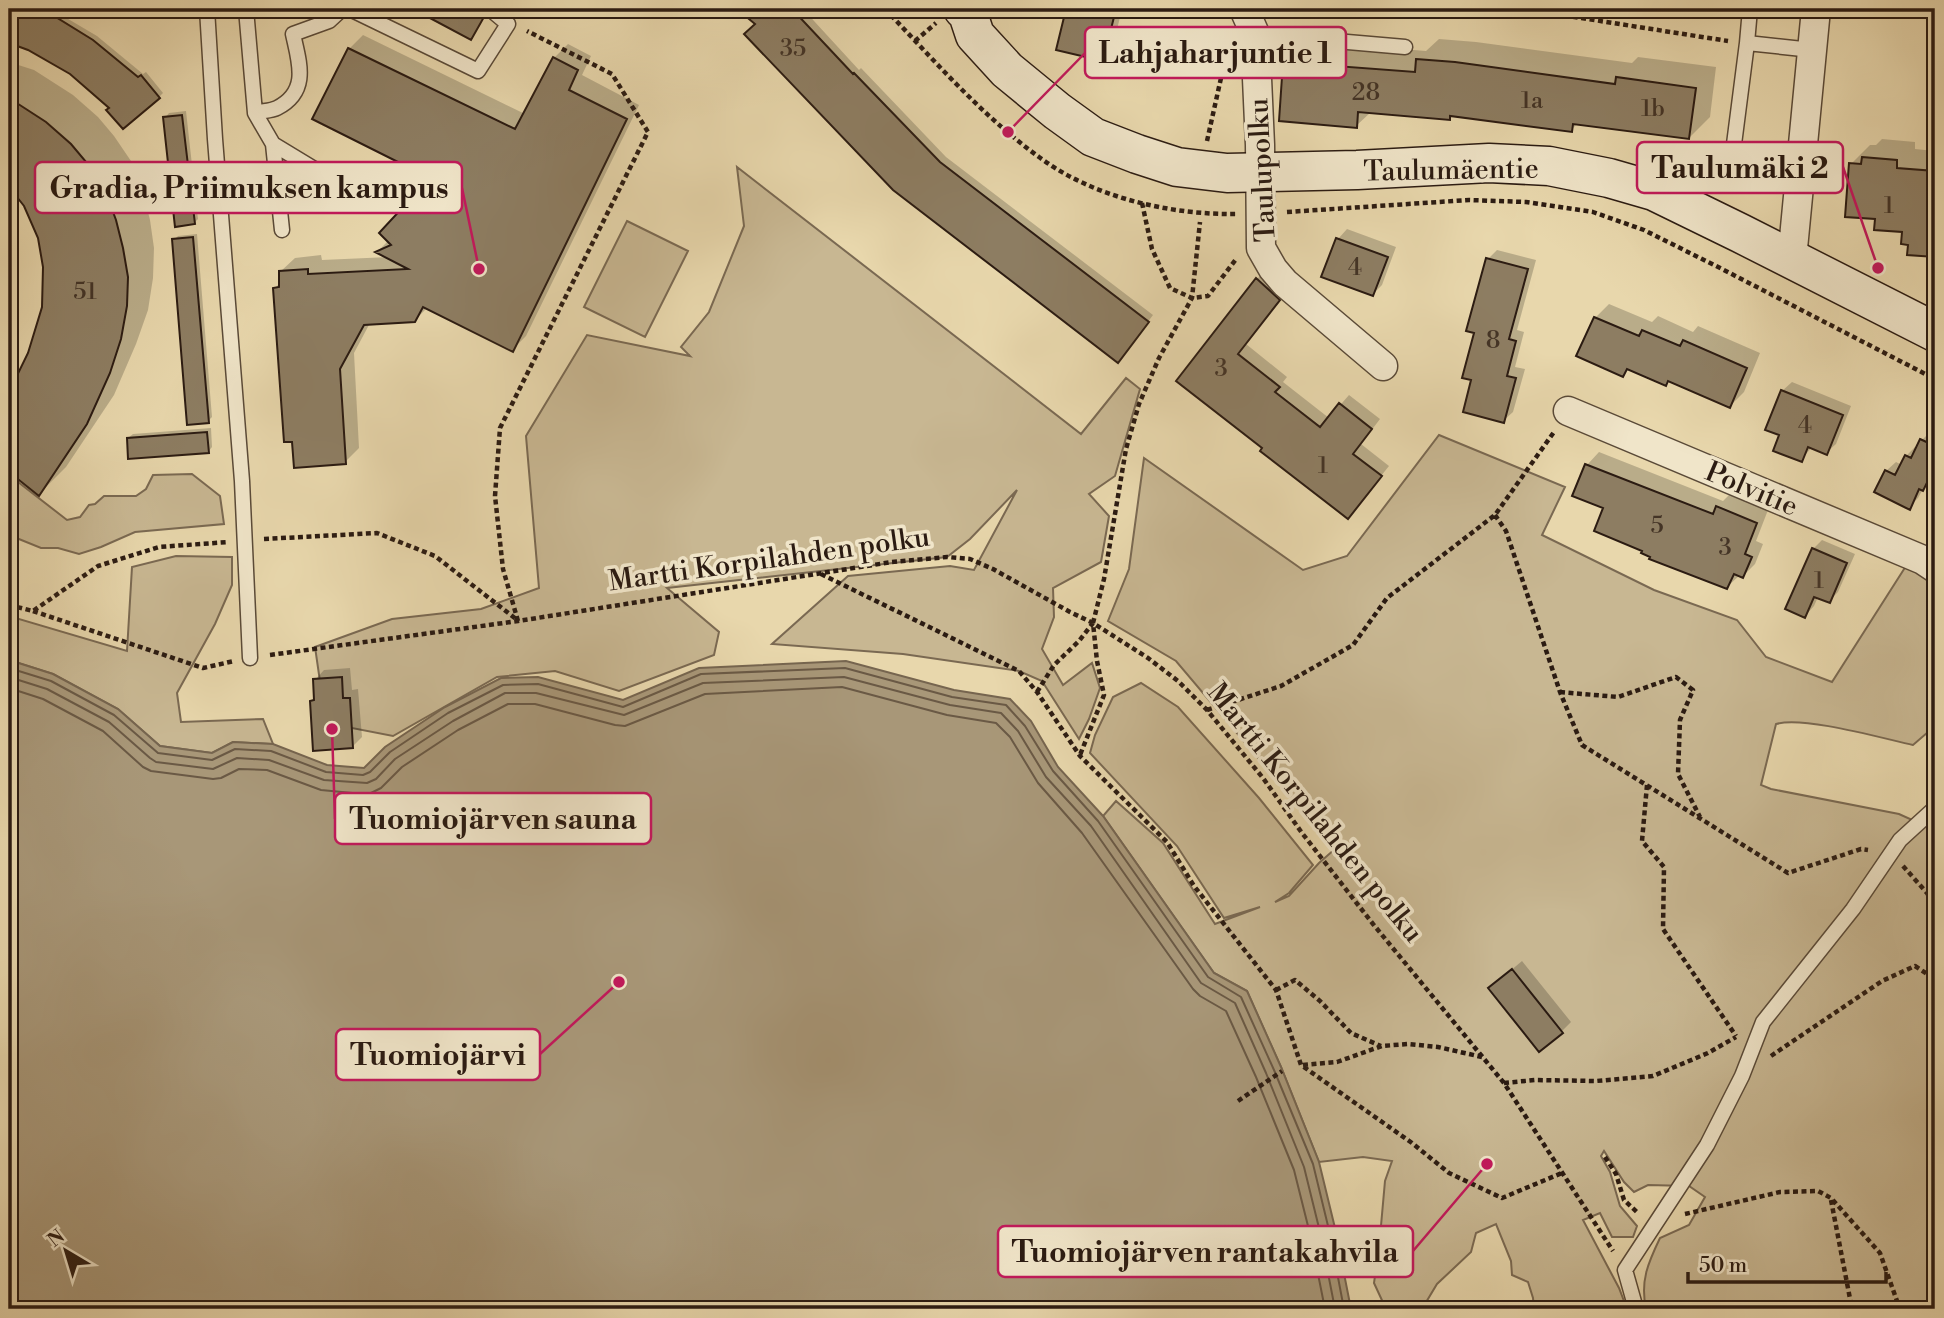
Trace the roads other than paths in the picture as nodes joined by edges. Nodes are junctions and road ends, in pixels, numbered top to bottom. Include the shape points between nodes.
1 (207, 9) edge
2 (246, 9) edge
3 (342, 9) edge
4 (349, 9) edge
5 (933, 9) edge
6 (1750, 9) edge
7 (1816, 9) edge
8 (496, 13) edge
9 (1249, 21) edge
10 (969, 22) edge
11 (1747, 43) junction
12 (1405, 47) dead end
13 (1812, 50) junction
14 (255, 113) junction
15 (272, 144) junction
16 (1733, 152) dead end
17 (1259, 173) junction
18 (339, 184) dead end
19 (282, 230) dead end
20 (1792, 259) junction
21 (1935, 332) edge
22 (1383, 366) dead end
23 (1568, 411) road end
24 (1935, 568) edge
25 (250, 658) road end
26 (1935, 808) edge
27 (1636, 1309) edge

1 - 25 lane via 242,481
2 - 14 lane
3 - 14 lane via 328,22 293,34 301,74 294,94 276,108
4 - 8 lane via 478,71 508,24
5 - 10 main road, Taulumäentie via 953,31
6 - 11 lane
7 - 13 street
9 - 12 lane
9 - 17 street, Taulupolku
10 - 17 main road, Taulumäentie via 1007,70 1093,137 1178,167
11 - 13 lane
11 - 16 lane
13 - 20 street
14 - 15 lane
15 - 18 lane
15 - 19 lane
17 - 20 main road, Taulumäentie via 1489,163 1549,166 1654,191
17 - 22 street, Taulupolku via 1261,248 1273,269
20 - 21 main road, Taulumäentie
23 - 24 street, Polvitie
26 - 27 lane via 1890,853 1853,909 1763,1022 1707,1146 1625,1270

